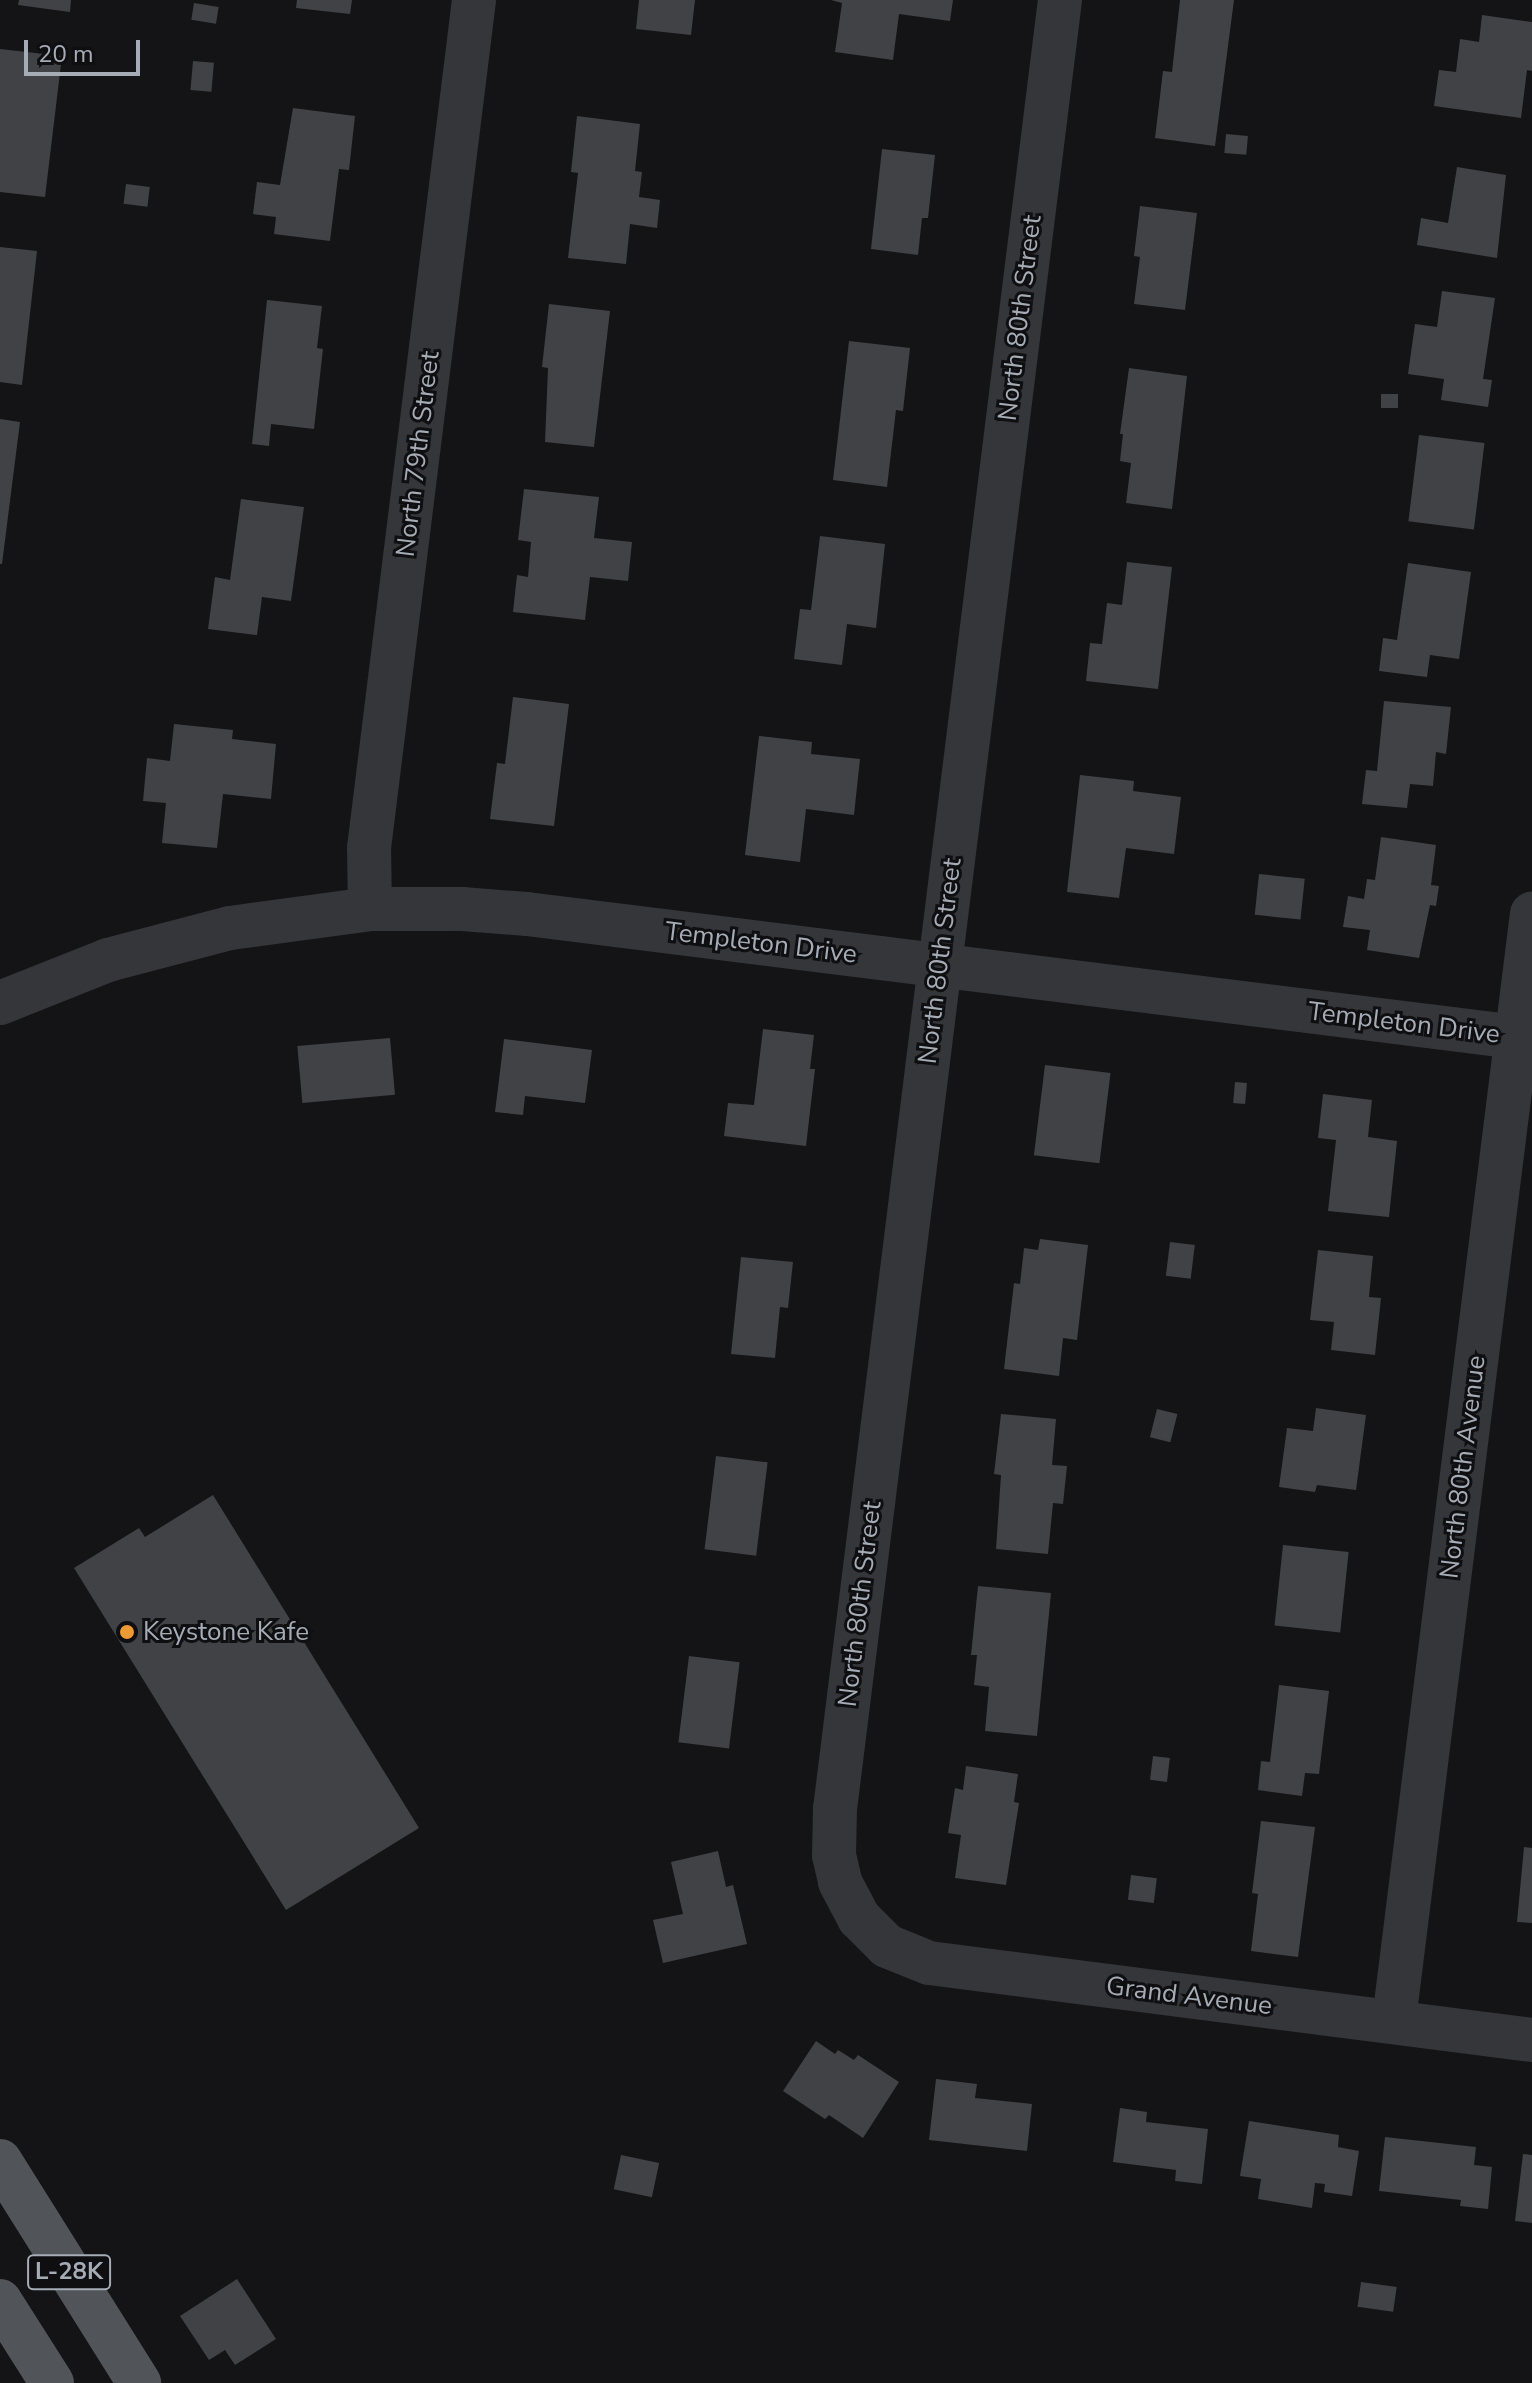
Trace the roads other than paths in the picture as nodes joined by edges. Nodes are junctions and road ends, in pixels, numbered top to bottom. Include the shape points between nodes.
1 (474, 0) edge
2 (1060, 0) edge
3 (370, 909) junction
4 (1532, 914) edge
5 (939, 965) junction
6 (0, 1003) edge
7 (1524, 1038) edge
8 (859, 1918) joint
9 (1394, 2020) junction
10 (1532, 2040) edge
11 (0, 2161) edge
12 (0, 2301) edge
13 (52, 2383) edge
14 (139, 2383) edge

1 - 3 street, North 79th Street via 369,848
2 - 5 street, North 80th Street
3 - 5 street, Templeton Drive via 527,914
3 - 6 street, Templeton Drive via 230,928 108,960
4 - 7 street, North 80th Avenue
5 - 7 street, Templeton Drive
5 - 8 street, North 80th Street via 835,1808 834,1855 840,1882
7 - 9 street, North 80th Avenue
8 - 9 street, Grand Avenue via 887,1946 929,1963
9 - 10 street, Grand Avenue
11 - 14 main road, L-28K
12 - 13 main road, L-28K

